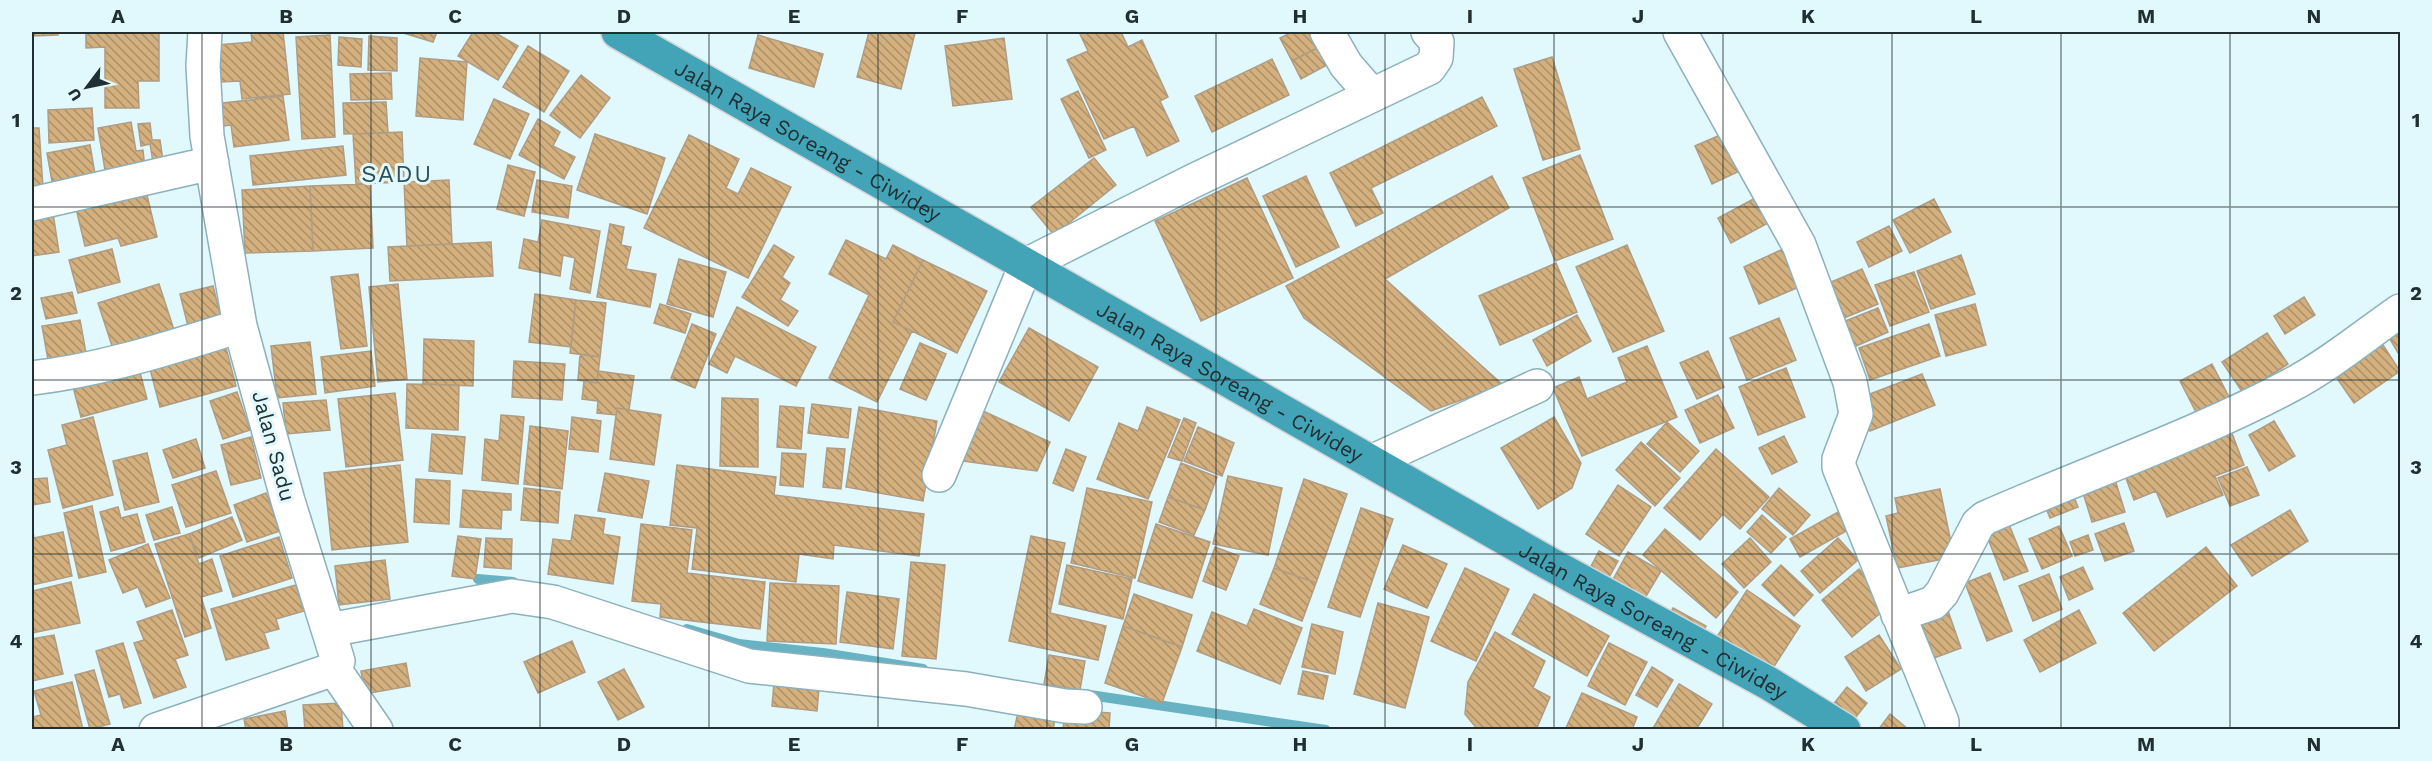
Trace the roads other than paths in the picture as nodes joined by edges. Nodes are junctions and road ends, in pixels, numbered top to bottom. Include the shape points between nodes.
1 (205, 32) edge
2 (618, 32) edge
3 (1327, 32) edge
4 (1428, 32) edge
5 (1680, 32) edge
6 (1372, 95) junction
7 (212, 163) junction
8 (32, 204) edge
9 (1026, 265) junction
10 (2400, 311) edge
11 (240, 326) junction
12 (32, 378) edge
13 (1537, 386) dead end
14 (1371, 462) junction
15 (939, 475) dead end
16 (1898, 615) junction
17 (329, 630) junction
18 (334, 669) junction
19 (1085, 706) dead end
20 (156, 729) edge
21 (376, 729) edge
22 (1844, 729) edge
23 (1942, 729) edge

1 - 7 street, Jalan Sadu via 203,66
2 - 9 highway, Jalan Raya Soreang - Ciwidey
3 - 6 street via 1346,65
4 - 6 street via 1437,42 1436,58 1429,68
5 - 16 street via 1799,244 1850,381 1856,414 1839,466
6 - 9 street
7 - 8 street
7 - 11 street, Jalan Sadu
9 - 14 highway, Jalan Raya Soreang - Ciwidey
9 - 15 street
10 - 16 street via 2293,384 2173,441 1985,518 1978,524 1942,593 1933,603
11 - 12 street via 66,374
11 - 17 street, Jalan Sadu via 288,501
13 - 14 street
14 - 22 highway, Jalan Raya Soreang - Ciwidey
16 - 23 street
17 - 18 street, Jalan Sadu via 338,661
17 - 19 street via 512,597 553,602 749,666
18 - 20 street
18 - 21 street

